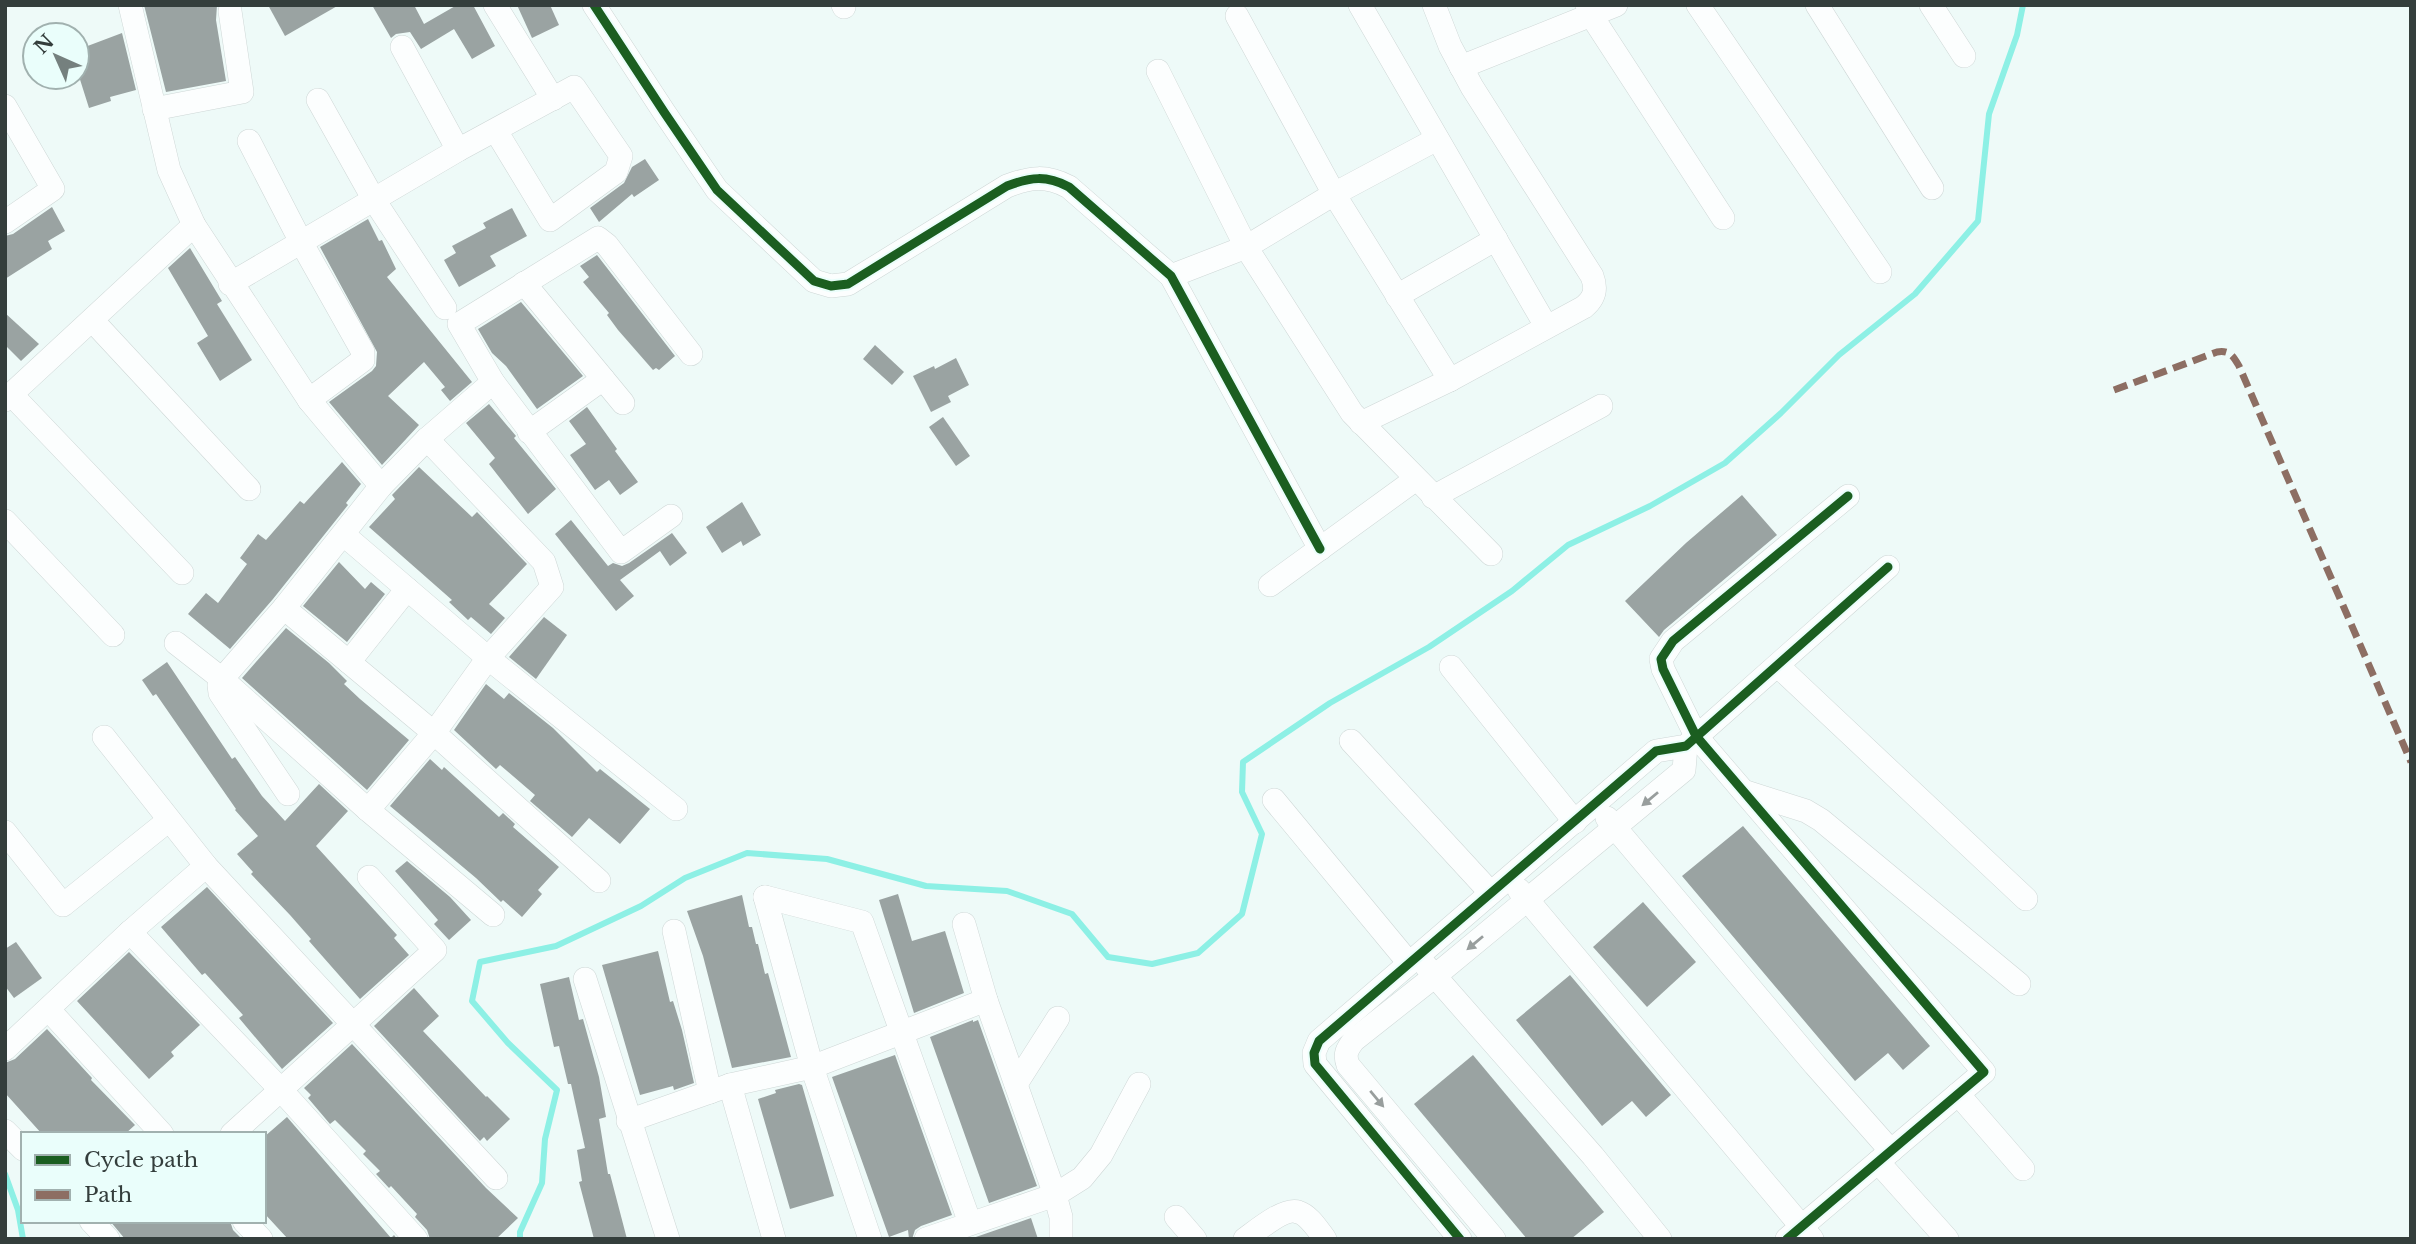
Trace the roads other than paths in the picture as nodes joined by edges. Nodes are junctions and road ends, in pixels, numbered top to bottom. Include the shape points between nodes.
1 (130, 5) edge
2 (495, 5) edge
3 (594, 5) edge
4 (1360, 5) edge
5 (1434, 5) edge
6 (1616, 5) edge
7 (1698, 5) edge
8 (1817, 5) edge
9 (1931, 5) edge
10 (1589, 10) edge
11 (230, 11) dead end
12 (1237, 16) dead end
13 (402, 47) dead end
14 (1964, 56) dead end
15 (1461, 67) junction
16 (1158, 71) dead end
17 (553, 99) junction
18 (318, 100) dead end
19 (5, 106) edge
20 (155, 109) junction
21 (496, 131) junction
22 (1437, 139) junction
23 (249, 141) dead end
24 (458, 150) junction
25 (1932, 188) dead end
26 (1334, 194) junction
27 (374, 200) junction
28 (1723, 218) dead end
29 (5, 222) edge
30 (194, 225) junction
31 (1496, 239) junction
32 (301, 242) junction
33 (1245, 247) junction
34 (1880, 272) dead end
35 (1171, 276) junction
36 (524, 283) junction
37 (230, 284) junction
38 (1397, 296) junction
39 (445, 308) dead end
40 (92, 320) junction
41 (1546, 326) junction
42 (691, 354) dead end
43 (603, 379) junction
44 (1450, 380) junction
45 (493, 382) junction
46 (8, 397) edge
47 (309, 400) junction
48 (623, 403) dead end
49 (1601, 406) dead end
50 (1361, 423) junction
51 (529, 432) junction
52 (427, 439) junction
53 (1416, 479) junction
54 (381, 486) junction
55 (249, 489) dead end
56 (1433, 496) junction
57 (1848, 496) dead end
58 (671, 516) dead end
59 (5, 521) edge
60 (344, 535) junction
61 (1320, 549) junction
62 (1490, 554) dead end
63 (1888, 567) dead end
64 (182, 573) dead end
65 (1270, 585) dead end
66 (407, 589) junction
67 (284, 608) junction
68 (113, 635) dead end
69 (176, 643) dead end
70 (488, 658) junction
71 (349, 662) junction
72 (1778, 666) junction
73 (1451, 667) dead end
74 (222, 679) junction
75 (433, 733) junction
76 (104, 737) dead end
77 (1351, 741) dead end
78 (1691, 741) junction
79 (1746, 792) junction
80 (288, 794) dead end
81 (1274, 800) dead end
82 (1596, 805) junction
83 (676, 809) dead end
84 (368, 810) junction
85 (169, 820) junction
86 (1574, 822) junction
87 (1616, 828) junction
88 (5, 832) edge
89 (206, 866) junction
90 (369, 877) dead end
91 (1508, 877) junction
92 (598, 881) dead end
93 (1490, 892) junction
94 (2026, 899) dead end
95 (1527, 900) junction
96 (492, 915) dead end
97 (964, 924) dead end
98 (674, 931) dead end
99 (130, 932) junction
100 (1413, 959) junction
101 (1435, 976) junction
102 (585, 979) dead end
103 (2019, 984) dead end
104 (986, 1000) junction
105 (49, 1010) junction
106 (1058, 1018) dead end
107 (352, 1024) junction
108 (901, 1033) junction
109 (7, 1043) edge
110 (1314, 1053) junction
111 (1345, 1056) junction
112 (812, 1067) junction
113 (1016, 1084) junction
114 (1139, 1084) dead end
115 (720, 1089) junction
116 (281, 1090) junction
117 (1958, 1094) junction
118 (628, 1121) junction
119 (5, 1131) edge
120 (160, 1132) edge
121 (234, 1132) edge
122 (21, 1147) edge
123 (1884, 1157) junction
124 (2023, 1169) dead end
125 (496, 1178) dead end
126 (1055, 1195) junction
127 (1177, 1217) dead end
128 (94, 1223) edge
129 (246, 1223) edge
130 (970, 1223) junction
131 (1800, 1235) edge
132 (108, 1239) edge
133 (261, 1239) edge
134 (416, 1239) edge
135 (668, 1239) edge
136 (774, 1239) edge
137 (870, 1239) edge
138 (926, 1239) edge
139 (1062, 1239) edge
140 (1195, 1239) edge
141 (1245, 1239) edge
142 (1325, 1239) edge
143 (1460, 1239) edge
144 (1494, 1239) edge
145 (1660, 1239) edge
146 (1947, 1239) edge

1 - 20 street
2 - 17 street
3 - 35 street via 718,190 814,281 848,284 1007,186 1039,178 1069,187
4 - 22 street
5 - 15 street
6 - 10 street
7 - 34 street
8 - 25 street
9 - 14 street
10 - 15 street
10 - 28 street
11 - 20 street via 242,92
12 - 26 street
13 - 24 street
15 - 41 street via 1595,284 1590,302
16 - 33 street
17 - 21 street
17 - 21 street via 574,87 621,156 616,172 550,220
18 - 27 street
19 - 29 street via 53,189
20 - 30 street via 169,170
21 - 24 street
22 - 26 street
22 - 31 street
23 - 32 street
24 - 27 street
26 - 33 street
26 - 38 street
27 - 32 street
27 - 39 street
30 - 37 street
30 - 40 street
31 - 38 street
31 - 41 street
32 - 37 street
32 - 47 street via 363,352 363,360
33 - 35 street
33 - 50 street
35 - 61 street
36 - 42 street via 592,240 603,240
36 - 43 street
36 - 45 street via 459,324
37 - 47 street
38 - 44 street
40 - 46 street
40 - 55 street
41 - 44 street
43 - 48 street
43 - 51 street
44 - 50 street
45 - 51 street
45 - 52 street
46 - 64 street
47 - 54 street
49 - 56 street
50 - 53 street
51 - 58 street via 621,552
52 - 54 street
52 - 70 street via 544,562 552,587
53 - 56 street
53 - 61 street
54 - 60 street
56 - 62 street
57 - 78 street via 1665,651 1663,669
59 - 68 street
60 - 66 street
60 - 67 street
61 - 65 street
63 - 72 street
66 - 70 street
66 - 71 street
67 - 71 street
67 - 74 street
69 - 74 street
70 - 75 street
70 - 83 street
71 - 75 street
72 - 78 street
72 - 94 street
73 - 86 street
74 - 80 street via 220,693
74 - 84 street
75 - 84 street
75 - 92 street
76 - 85 street
77 - 93 street
78 - 79 street
78 - 82 street via 1656,751
78 -> 87 street via 1684,770
79 - 103 street via 1821,820
79 - 117 street via 1984,1072
81 - 100 street
82 - 86 street
82 - 87 street
84 - 96 street
85 - 88 street via 63,905
85 - 89 street
86 - 91 street
87 - 95 street
87 - 123 street via 1815,1065
89 - 99 street
89 - 107 street
90 - 107 street via 435,950
91 - 93 street
91 - 95 street
93 - 100 street
95 -> 101 street
95 - 131 street
97 - 104 street
98 - 115 street
99 - 105 street
99 - 116 street
100 - 101 street
100 - 110 street via 1327,1032
101 - 111 street via 1353,1040
101 - 145 street
102 - 118 street
104 - 108 street
104 - 113 street
105 - 109 street
105 - 120 street
106 - 113 street
107 - 116 street
107 - 125 street
108 - 112 street
108 - 112 street via 862,922 765,897
108 - 130 street
110 - 111 street
110 - 143 street via 1315,1064
111 -> 144 street
112 - 115 street
112 - 137 street
113 - 126 street
114 - 126 street via 1101,1155 1082,1178
115 - 118 street
115 - 136 street
116 - 121 street
116 - 134 street
117 - 123 street
117 - 124 street
118 - 135 street
119 - 122 street
123 - 131 street
123 - 146 street
126 - 130 street
126 - 139 street
127 - 140 street
128 - 132 street
129 - 133 street
130 - 138 street
141 - 142 street via 1293,1211 1307,1218

